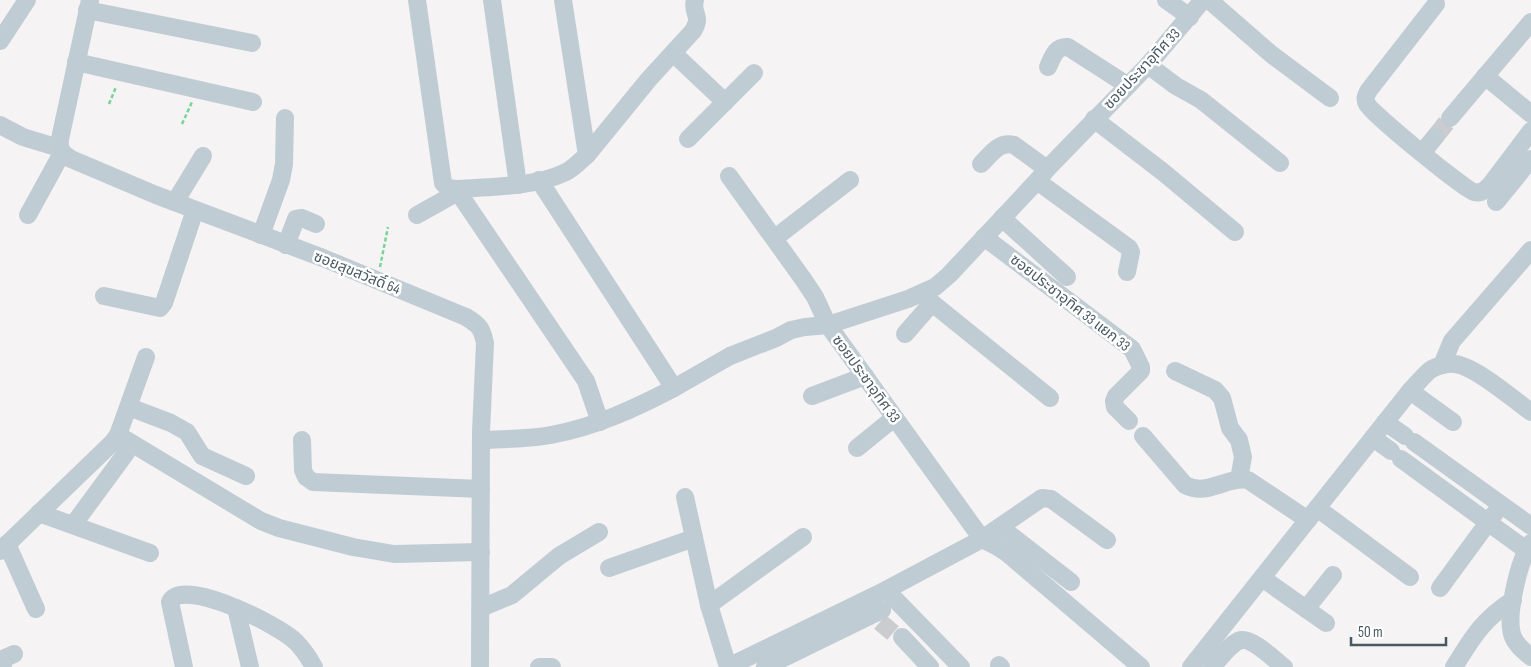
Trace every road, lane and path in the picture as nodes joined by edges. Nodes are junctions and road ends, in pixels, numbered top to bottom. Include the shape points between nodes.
1 (417, 0) edge
2 (492, 0) edge
3 (563, 0) edge
4 (695, 0) edge
5 (1166, 0) edge
6 (1203, 0) edge
7 (1209, 0) edge
8 (24, 1) edge
9 (1436, 4) dead end
10 (89, 5) edge
11 (1190, 17) junction
12 (1531, 22) edge
13 (0, 42) edge
14 (252, 44) dead end
15 (673, 53) junction
16 (76, 62) junction
17 (1148, 65) junction
18 (1048, 67) dead end
19 (121, 72) junction
20 (754, 73) dead end
21 (1486, 76) junction
22 (1127, 85) junction
23 (197, 89) junction
24 (1330, 98) dead end
25 (253, 102) dead end
26 (725, 102) junction
27 (109, 104) dead end
28 (1531, 114) edge
29 (285, 118) dead end
30 (1450, 118) tunnel mouth
31 (1094, 119) junction
32 (182, 124) dead end
33 (0, 125) edge
34 (1531, 131) edge
35 (1435, 137) tunnel mouth
36 (688, 139) dead end
37 (61, 150) junction
38 (1422, 153) junction
39 (587, 155) junction
40 (202, 156) dead end
41 (1531, 159) edge
42 (1280, 163) dead end
43 (981, 164) dead end
44 (1042, 175) junction
45 (728, 176) dead end
46 (539, 180) junction
47 (850, 180) dead end
48 (518, 185) junction
49 (457, 191) junction
50 (175, 202) junction
51 (1496, 202) dead end
52 (195, 210) junction
53 (28, 215) dead end
54 (417, 215) dead end
55 (1002, 218) junction
56 (316, 224) dead end
57 (388, 227) dead end
58 (1235, 232) dead end
59 (261, 236) junction
60 (984, 237) junction
61 (775, 238) junction
62 (286, 245) junction
63 (1531, 250) edge
64 (1127, 272) dead end
65 (1067, 277) dead end
66 (378, 281) junction
67 (104, 296) dead end
68 (926, 299) junction
69 (828, 325) junction
70 (905, 334) dead end
71 (146, 357) dead end
72 (1442, 365) junction
73 (1174, 371) dead end
74 (865, 376) junction
75 (674, 388) junction
76 (1410, 391) junction
77 (812, 396) dead end
78 (1050, 398) dead end
79 (129, 407) junction
80 (1531, 412) edge
81 (894, 418) junction
82 (1129, 421) dead end
83 (600, 422) junction
84 (1386, 422) junction
85 (1453, 422) dead end
86 (118, 435) junction
87 (1143, 436) dead end
88 (1373, 438) junction
89 (302, 440) dead end
90 (482, 440) junction
91 (1415, 443) junction
92 (857, 448) dead end
93 (126, 453) dead end
94 (1402, 459) junction
95 (246, 476) dead end
96 (1239, 479) junction
97 (481, 489) junction
98 (684, 497) dead end
99 (1501, 504) junction
100 (39, 512) junction
101 (1312, 514) junction
102 (1489, 521) junction
103 (73, 525) junction
104 (1531, 526) edge
105 (1000, 527) junction
106 (599, 532) dead end
107 (803, 536) dead end
108 (694, 538) junction
109 (982, 539) junction
110 (1107, 540) dead end
111 (1529, 546) edge
112 (4, 547) edge
113 (481, 552) junction
114 (150, 553) dead end
115 (609, 568) dead end
116 (1332, 575) dead end
117 (1410, 577) dead end
118 (1262, 578) junction
119 (1071, 582) dead end
120 (1440, 588) dead end
121 (886, 590) junction
122 (1513, 600) junction
123 (709, 605) junction
124 (236, 608) junction
125 (481, 608) junction
126 (36, 609) dead end
127 (1306, 609) junction
128 (883, 617) junction
129 (1326, 623) dead end
130 (1531, 657) edge
131 (184, 667) edge
132 (250, 667) edge
133 (314, 667) edge
134 (480, 667) edge
135 (539, 667) edge
136 (552, 667) edge
137 (728, 667) edge
138 (765, 667) edge
139 (930, 667) edge
140 (961, 667) edge
141 (1141, 667) edge
142 (1191, 667) edge
143 (1212, 667) edge
144 (1284, 667) edge
145 (1454, 667) edge

1 - 49 street via 443,183
2 - 48 street
3 - 39 street
4 - 15 street via 698,24
5 - 11 street
6 - 11 street, ซอยประชาอุทิศ 33
7 - 24 street via 1271,54
8 - 13 street
9 - 38 street via 1365,97 1374,114
10 - 14 street
10 - 16 street
11 - 17 street, ซอยประชาอุทิศ 33
12 - 21 street
15 - 26 street
15 - 39 street
16 - 19 street
16 - 37 street
17 - 22 street, ซอยประชาอุทิศ 33
17 - 42 street via 1201,100
18 - 22 street via 1056,50 1068,47
19 - 23 street
19 - 27 path
20 - 26 street
21 - 28 street
21 - 30 street
22 - 31 street, ซอยประชาอุทิศ 33
23 - 25 street
23 - 32 path
26 - 36 street
29 - 59 street via 281,180
31 - 44 street, ซอยประชาอุทิศ 33
31 - 58 street
33 - 37 street, ซอยสุขสวัสดิ์ 64
34 - 38 street via 1483,192 1465,187
35 - 38 street
37 - 50 street, ซอยสุขสวัสดิ์ 64 via 72,159
37 - 53 street
39 - 46 street via 568,171
40 - 50 street
41 - 51 street
43 - 44 street via 1000,145 1007,143 1014,145
44 - 55 street, ซอยประชาอุทิศ 33
44 - 64 street via 1129,248
45 - 61 street
46 - 48 street
46 - 75 street
47 - 61 street
48 - 49 street
49 - 54 street
49 - 83 street via 586,381
50 - 52 street, ซอยสุขสวัสดิ์ 64
52 - 59 street, ซอยสุขสวัสดิ์ 64
52 - 67 street via 160,308
55 - 60 street, ซอยประชาอุทิศ 33
55 - 65 street
56 - 62 street via 296,219
57 - 66 path
59 - 62 street, ซอยสุขสวัสดิ์ 64
60 - 68 street, ซอยประชาอุทิศ 33
60 - 82 street, ซอยประชาอุทิศ 33 แยก 33 via 1132,349 1141,372 1114,401 1115,407
61 - 69 street via 814,297
62 - 66 street, ซอยสุขสวัสดิ์ 64
63 - 72 street via 1452,341
66 - 90 street, ซอยสุขสวัสดิ์ 64 via 466,316 478,324 485,344
68 - 69 street, ซอยประชาอุทิศ 33
68 - 70 street
68 - 78 street
69 - 74 street, ซอยประชาอุทิศ 33
69 - 75 street via 791,330 730,356
71 - 79 street
72 - 76 street via 1430,370
72 - 80 street via 1455,363 1469,368
73 - 96 street via 1215,390 1222,398 1230,428 1239,440 1243,457
74 - 77 street
74 - 81 street, ซอยประชาอุทิศ 33
75 - 83 street
76 - 84 street
76 - 85 street
79 - 86 street
79 - 95 street via 179,427 187,432 202,456
81 - 92 street
81 - 109 street, ซอยประชาอุทิศ 33
83 - 90 street via 541,437
84 - 88 street
84 - 91 street
86 - 100 street
86 - 113 street via 261,521 279,528 394,554
87 - 96 street via 1185,485 1194,490
88 - 94 street
88 - 101 street
89 - 97 street via 303,470 313,482
90 - 97 street, ซอยสุขสวัสดิ์ 64
91 - 94 street
91 - 99 street
93 - 103 street
94 - 102 street
96 - 101 street via 1248,480
97 - 113 street, ซอยสุขสวัสดิ์ 64
98 - 108 street
99 - 102 street
99 - 104 street
100 - 103 street
100 - 112 street
101 - 117 street
101 - 118 street
102 - 111 street
102 - 120 street
103 - 114 street
105 - 109 street
105 - 110 street via 1042,498 1051,499
105 - 119 street
106 - 125 street via 559,556 512,596
107 - 123 street
108 - 115 street
108 - 123 street
109 - 121 street
109 - 141 street via 1007,553
111 - 122 street
112 - 126 street
113 - 125 street, ซอยสุขสวัสดิ์ 64
116 - 127 street
118 - 127 street
118 - 142 street
121 - 128 street
121 - 140 street
122 - 130 street via 1510,618 1513,637
122 - 145 street via 1497,610 1478,629
123 - 137 street
124 - 131 street via 199,597 179,595 171,599
124 - 132 street
124 - 133 street via 296,641
125 - 134 street, ซอยสุขสวัสดิ์ 64
127 - 129 street
128 - 137 street
128 - 138 street
128 - 139 street
135 - 136 street
143 - 144 street via 1232,646 1246,640

